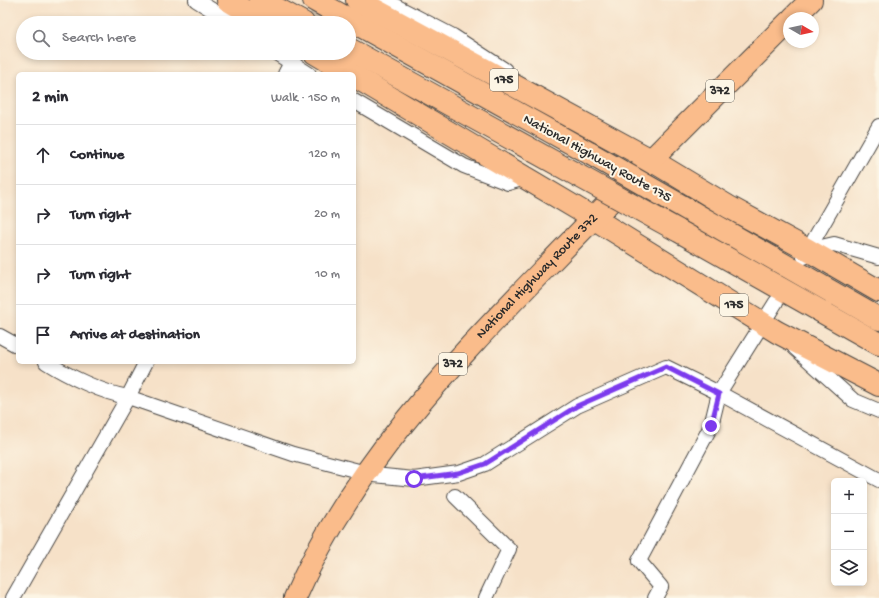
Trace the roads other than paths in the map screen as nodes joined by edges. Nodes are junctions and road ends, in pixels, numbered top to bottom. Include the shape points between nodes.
1 (196, 0) edge
2 (228, 0) edge
3 (261, 0) edge
4 (314, 0) edge
5 (357, 0) edge
6 (384, 0) edge
7 (811, 0) edge
8 (799, 12) edge
9 (222, 16) edge
10 (254, 16) edge
11 (290, 16) edge
12 (343, 16) edge
13 (356, 23) edge
14 (783, 28) edge
15 (356, 53) edge
16 (327, 60) edge
17 (291, 63) edge
18 (306, 72) edge
19 (347, 72) edge
20 (356, 77) edge
21 (535, 97) junction
22 (356, 101) edge
23 (879, 126) edge
24 (651, 160) junction
25 (525, 178) junction
26 (593, 218) junction
27 (806, 253) junction
28 (879, 256) edge
29 (879, 291) edge
30 (776, 302) dead end
31 (879, 319) edge
32 (770, 327) junction
33 (0, 336) edge
34 (879, 344) edge
35 (16, 345) edge
36 (49, 364) edge
37 (145, 364) edge
38 (879, 385) edge
39 (719, 394) junction
40 (128, 397) junction
41 (879, 412) edge
42 (365, 472) junction
43 (879, 480) edge
44 (455, 496) dead end
45 (13, 598) edge
46 (294, 598) edge
47 (486, 598) edge
48 (655, 598) edge

1 - 9 street
2 - 10 highway
3 - 11 highway
4 - 12 highway, National Highway Route 175 / 175, bridge
5 - 21 highway, 175
6 - 21 street via 460,40 512,74
7 - 8 highway
13 - 31 highway, National Highway Route 175 / 175, bridge
14 - 24 highway, National Highway Route 372 / 372
15 - 34 highway, National Highway Route 175 / 175, bridge
16 - 19 highway
17 - 18 street
20 - 25 highway, 175
21 - 24 highway, 175
22 - 25 street via 464,166 508,183
23 - 27 street
24 - 26 highway, National Highway Route 372 / 372
24 - 27 highway, 175
25 - 26 highway, 175
26 - 32 highway, 175
26 - 42 highway, National Highway Route 372 / 372 via 454,364 419,403
27 - 28 street via 834,244
27 - 29 highway, 175
30 - 32 street
32 - 38 highway, 175
32 - 39 street
32 - 41 street via 853,400
33 - 35 street
36 - 40 street via 112,394
37 - 40 street
39 - 42 street via 666,367 577,406 485,464 465,471 414,479
39 - 43 street
39 - 48 street via 711,426 639,561 661,587
40 - 42 street via 293,454
40 - 45 street
42 - 46 highway, National Highway Route 372 / 372
44 - 47 street via 509,548

